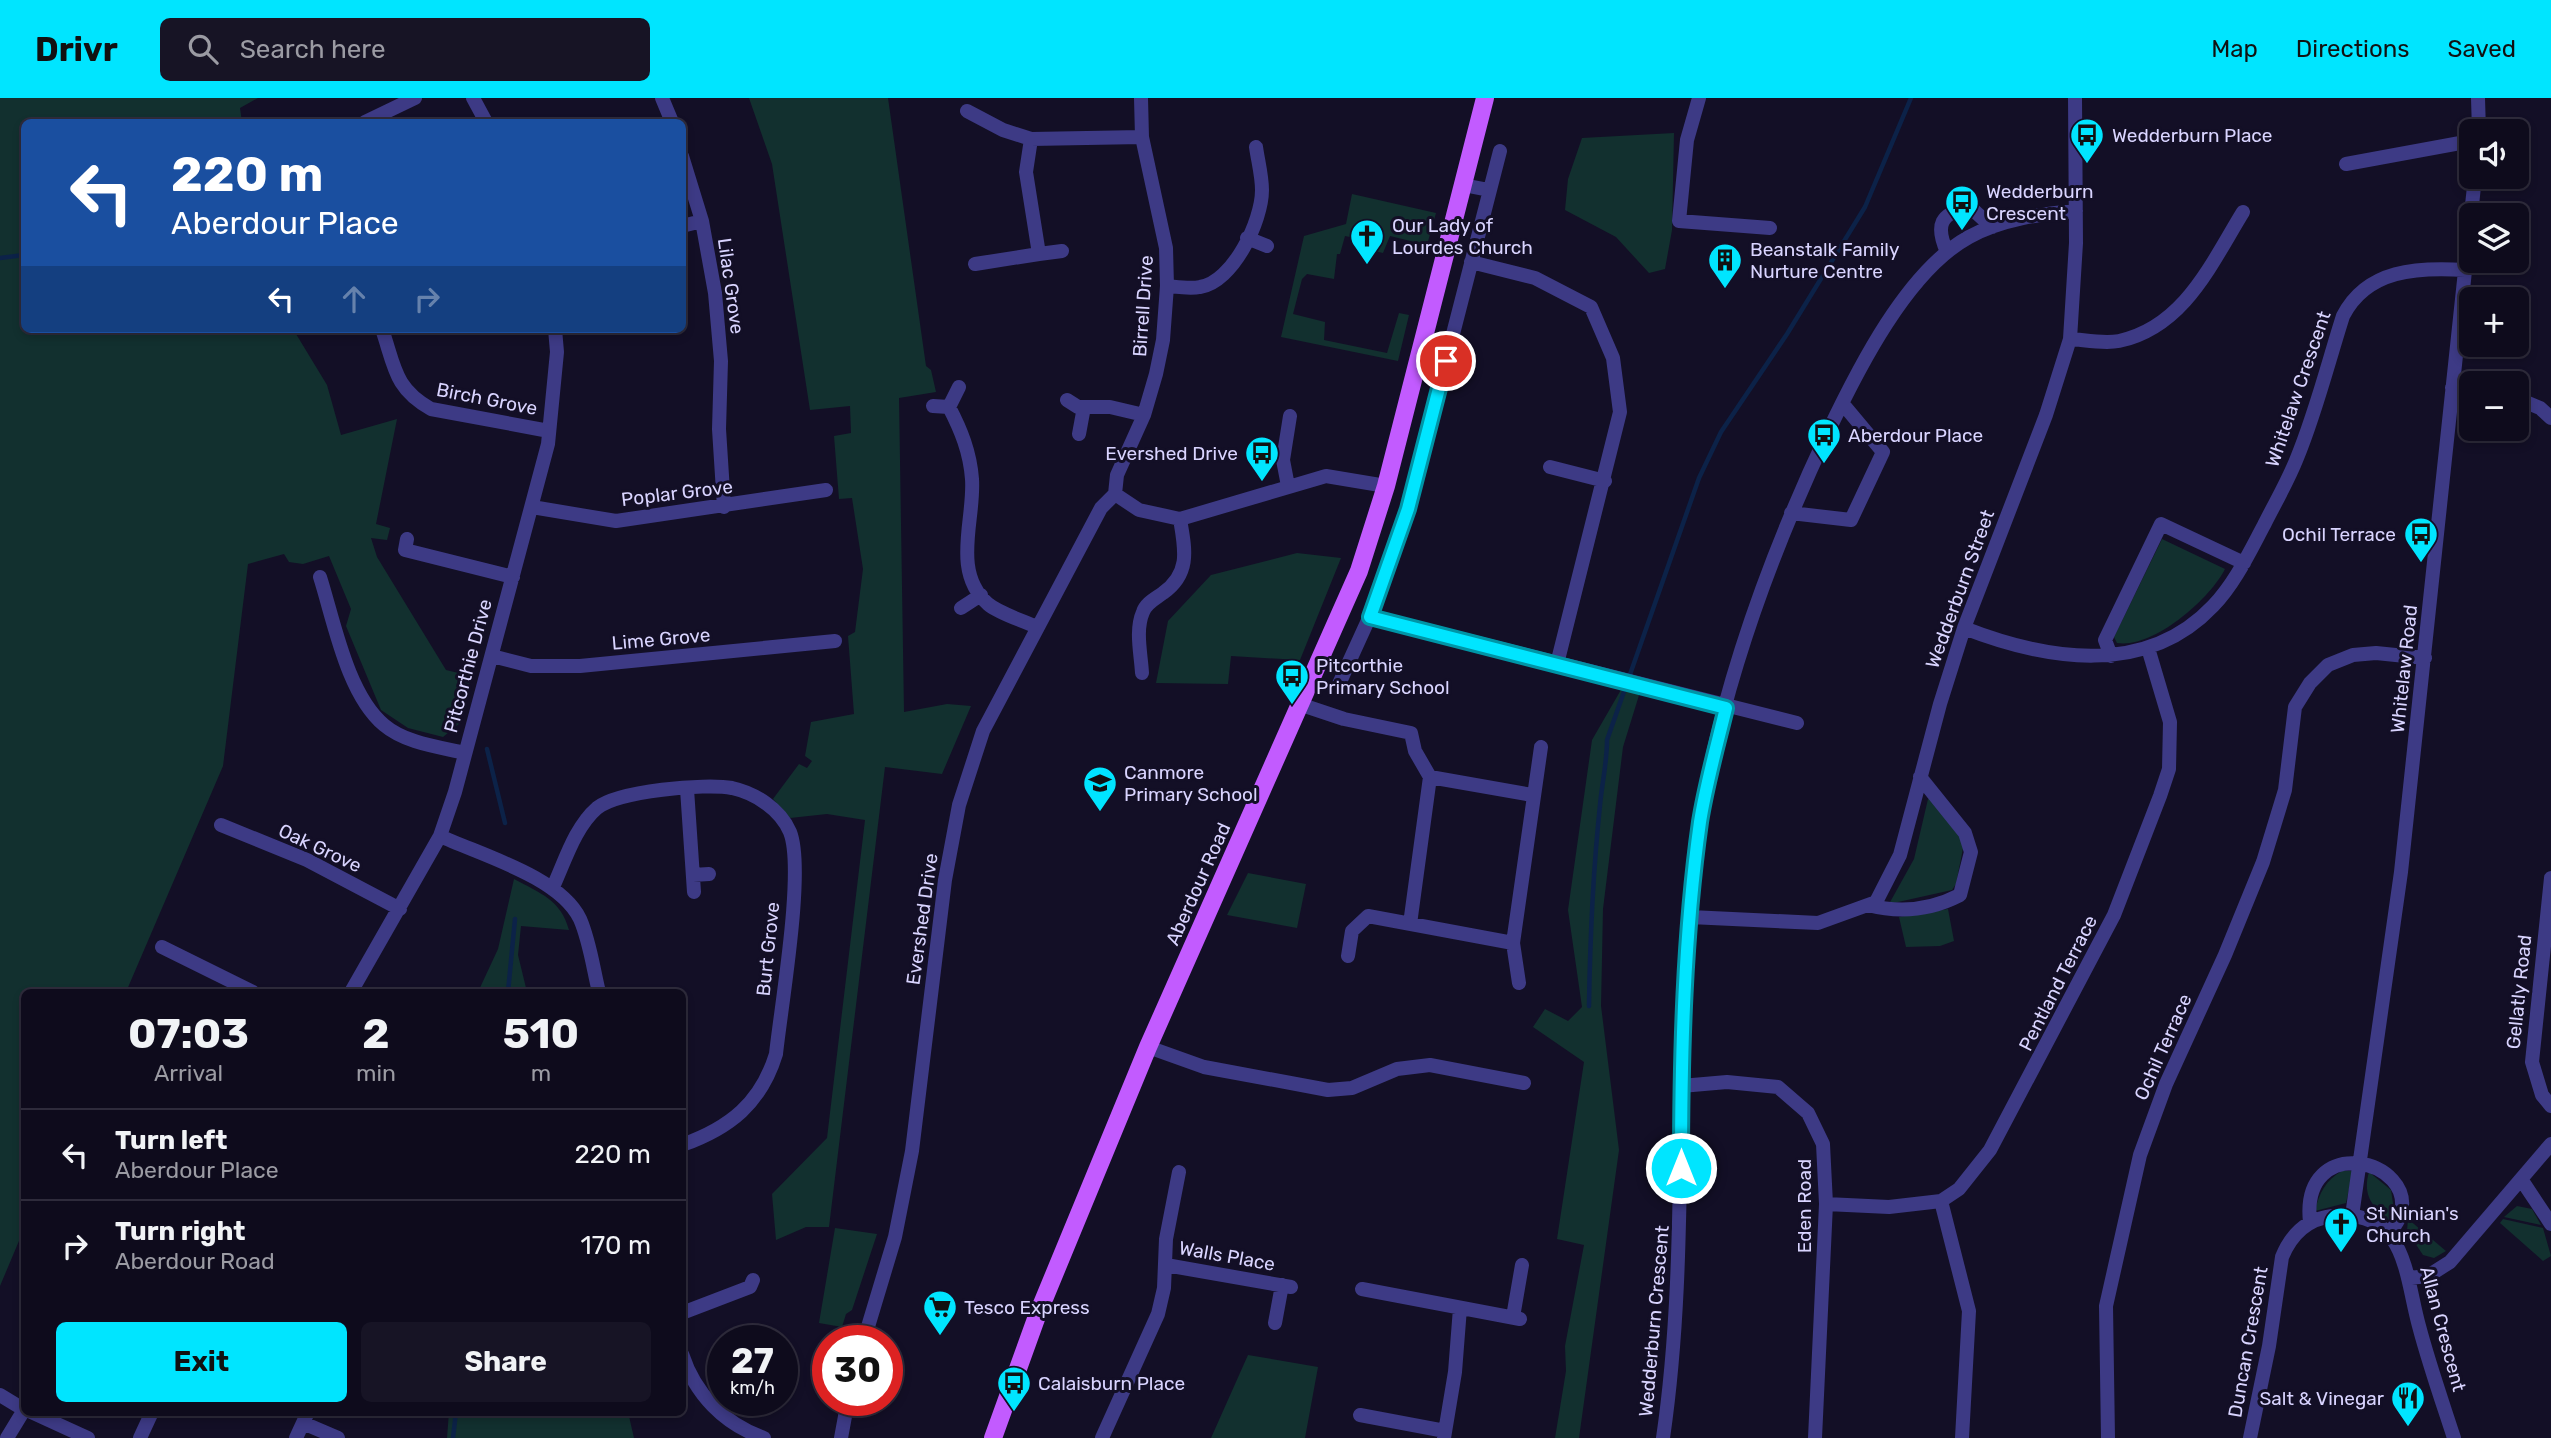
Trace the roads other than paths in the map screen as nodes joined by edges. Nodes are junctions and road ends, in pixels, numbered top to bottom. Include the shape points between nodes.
1 (415, 98) edge
2 (473, 98) edge
3 (662, 98) edge
4 (1141, 98) edge
5 (1485, 98) edge
6 (1699, 98) edge
7 (2075, 98) edge
8 (2478, 98) edge
9 (967, 111) dead end
10 (371, 119) edge
11 (484, 119) edge
12 (671, 119) edge
13 (2479, 119) edge
14 (1142, 137) junction
15 (1031, 139) junction
16 (2459, 143) edge
17 (1256, 146) dead end
18 (1500, 150) dead end
19 (2346, 164) dead end
20 (686, 169) edge
21 (1463, 185) junction
22 (1489, 190) junction
23 (2076, 211) junction
24 (2243, 212) dead end
25 (702, 221) junction
26 (686, 225) edge
27 (1992, 227) junction
28 (1770, 228) dead end
29 (1247, 238) junction
30 (1267, 246) dead end
31 (1062, 251) dead end
32 (1947, 252) junction
33 (1039, 254) junction
34 (1471, 262) junction
35 (975, 264) dead end
36 (2459, 270) edge
37 (2465, 273) edge
38 (1167, 286) junction
39 (383, 333) edge
40 (555, 333) edge
41 (2070, 339) junction
42 (960, 387) dead end
43 (2452, 388) junction
44 (2459, 389) edge
45 (1067, 400) dead end
46 (1842, 403) junction
47 (2529, 403) edge
48 (933, 406) dead end
49 (948, 407) junction
50 (1084, 407) junction
51 (1144, 415) junction
52 (1290, 416) dead end
53 (2551, 418) edge
54 (550, 431) junction
55 (1079, 434) dead end
56 (1550, 467) dead end
57 (1605, 481) junction
58 (1288, 486) junction
59 (1386, 486) junction
60 (826, 490) dead end
61 (1115, 494) junction
62 (532, 507) junction
63 (724, 508) junction
64 (1791, 513) junction
65 (1180, 519) junction
66 (404, 550) dead end
67 (2244, 563) junction
68 (513, 576) junction
69 (320, 577) dead end
70 (981, 595) junction
71 (961, 608) dead end
72 (1370, 617) junction
73 (1037, 627) junction
74 (1964, 628) junction
75 (835, 641) dead end
76 (2148, 648) junction
77 (492, 656) junction
78 (2111, 656) junction
79 (2425, 658) junction
80 (1557, 664) junction
81 (1142, 673) dead end
82 (1339, 684) dead end
83 (1302, 705) junction
84 (1726, 708) junction
85 (1797, 723) dead end
86 (1541, 747) dead end
87 (465, 753) junction
88 (1430, 777) junction
89 (1920, 777) junction
90 (687, 789) junction
91 (1532, 795) junction
92 (220, 825) dead end
93 (440, 836) junction
94 (709, 874) dead end
95 (693, 875) junction
96 (2551, 878) edge
97 (553, 887) junction
98 (694, 892) dead end
99 (1868, 905) junction
100 (400, 909) junction
101 (1690, 917) junction
102 (1410, 924) junction
103 (1513, 943) junction
104 (162, 947) dead end
105 (1348, 956) dead end
106 (1519, 983) dead end
107 (247, 989) edge
108 (353, 989) edge
109 (598, 989) edge
110 (1148, 1047) junction
111 (1524, 1083) dead end
112 (1681, 1086) junction
113 (2551, 1106) edge
114 (686, 1144) edge
115 (2551, 1144) edge
116 (2360, 1164) junction
117 (1179, 1172) dead end
118 (2521, 1179) junction
119 (1941, 1201) junction
120 (1826, 1204) junction
121 (2352, 1216) junction
122 (2310, 1222) junction
123 (2551, 1224) edge
124 (2389, 1234) junction
125 (1166, 1265) junction
126 (1522, 1265) dead end
127 (2409, 1278) junction
128 (753, 1280) dead end
129 (1362, 1289) dead end
130 (1460, 1308) junction
131 (686, 1311) edge
132 (1275, 1323) dead end
133 (869, 1325) edge
134 (686, 1362) edge
135 (0, 1395) edge
136 (21, 1407) edge
137 (1360, 1415) dead end
138 (22, 1416) edge
139 (39, 1416) edge
140 (150, 1416) edge
141 (845, 1416) edge
142 (306, 1417) edge
143 (1445, 1434) edge
144 (6, 1438) edge
145 (88, 1438) edge
146 (140, 1438) edge
147 (296, 1438) edge
148 (338, 1438) edge
149 (764, 1438) edge
150 (841, 1438) edge
151 (993, 1438) edge
152 (1102, 1438) edge
153 (1663, 1438) edge
154 (1815, 1438) edge
155 (1962, 1438) edge
156 (2108, 1438) edge
157 (2250, 1438) edge
158 (2454, 1438) edge

1 - 10 street
2 - 11 street
3 - 12 street
4 - 14 street, Birrell Drive
5 - 21 main road, Aberdour Road
6 - 28 street via 1687,140 1679,220
7 - 23 street, Wedderburn Street
8 - 13 street
9 - 15 street
14 - 15 street
14 - 38 street, Birrell Drive via 1166,248
15 - 33 street via 1026,172
16 - 19 street
17 - 29 street via 1262,190
18 - 22 street
20 - 25 street, Lilac Grove
21 - 22 street
21 - 59 main road, Aberdour Road
22 - 34 street
23 - 27 street, Wedderburn Crescent via 2039,214
23 - 41 street, Wedderburn Street
24 - 41 street via 2192,296 2158,328 2117,342
25 - 26 street
25 - 63 street, Lilac Grove via 721,361
27 - 32 street, Wedderburn Crescent
27 - 32 street via 1970,207 1955,210 1943,220 1939,234
29 - 30 street
29 - 38 street via 1228,272 1216,281 1200,287
31 - 33 street
32 - 46 street, Wedderburn Crescent via 1888,323
33 - 35 street
34 - 57 street via 1535,278 1591,307 1614,358 1620,412
34 - 72 street via 1408,509
36 - 67 street, Whitelaw Crescent via 2422,268 2394,274 2352,298 2297,459
37 - 43 street, Whitelaw Road
38 - 51 street, Birrell Drive via 1163,340
39 - 54 street, Birch Grove via 402,387 415,400 431,409
40 - 54 street, Pitcorthie Drive
41 - 74 street, Wedderburn Street via 2046,415
42 - 49 street
43 - 44 street
43 - 79 street, Whitelaw Road
45 - 50 street
46 - 64 street, Wedderburn Crescent
46 - 64 street via 1883,452 1878,463 1851,520
47 - 53 street
48 - 49 street
49 - 70 street via 970,460 966,551
50 - 51 street
50 - 55 street
51 - 61 street, Evershed Drive via 1117,475
52 - 58 street via 1283,460
54 - 62 street, Pitcorthie Drive
56 - 57 street
57 - 80 street
58 - 59 street via 1326,476
58 - 65 street
59 - 83 main road, Aberdour Road via 1359,571
60 - 63 street, Poplar Grove
61 - 65 street via 1139,510
61 - 73 street, Evershed Drive via 1101,508
62 - 63 street, Poplar Grove via 616,521
62 - 68 street, Pitcorthie Drive
64 - 84 street, Wedderburn Crescent via 1744,641
65 - 81 street via 1184,567 1170,588 1143,611 1139,627
66 - 68 street
67 - 76 street, Whitelaw Crescent via 2196,622
67 - 78 street via 2161,524 2105,640
68 - 77 street, Pitcorthie Drive
69 - 87 street via 358,694 375,715 384,725 417,742
70 - 71 street
70 - 73 street via 989,605
72 - 80 street
72 - 82 street
73 - 133 street, Evershed Drive via 979,739 959,805 945,880 912,1151 895,1237
74 - 78 street, Whitelaw Crescent via 2006,644 2088,658
74 - 89 street, Wedderburn Street
75 - 77 street, Lime Grove via 580,666 531,666
76 - 78 street, Whitelaw Crescent
76 - 119 street, Pentland Terrace via 2171,722 2169,769 2160,796 2114,915 2023,1093 1977,1170
77 - 87 street, Pitcorthie Drive
79 - 116 street, Whitelaw Road
79 - 156 street, Ochil Terrace via 2353,655 2328,665 2295,707 2285,790 2263,862 2166,1084 2140,1155 2106,1306
80 - 84 street
83 - 88 street via 1411,733
83 - 110 main road, Aberdour Road
84 - 85 street
84 - 101 street, Wedderburn Crescent via 1701,820
86 - 91 street
87 - 93 street, Pitcorthie Drive
88 - 91 street
88 - 102 street
89 - 99 street, Wedderburn Street via 1900,855 1876,902
89 - 99 street via 1965,833 1971,852 1960,895 1944,903 1894,911
90 - 95 street
90 - 97 street, Burt Grove via 631,793 597,808 582,824
90 - 114 street, Burt Grove via 730,788 763,801 789,830 796,870 776,1054 770,1073 747,1109 708,1136
91 - 103 street
92 - 100 street, Oak Grove via 307,860
93 - 97 street
93 - 100 street, Pitcorthie Drive
94 - 95 street
95 - 98 street
96 - 113 street, Gellatly Road via 2532,1062 2542,1095
97 - 109 street via 580,919
99 - 101 street via 1818,923
100 - 108 street, Pitcorthie Drive
101 - 112 street, Wedderburn Crescent
102 - 103 street
102 - 105 street via 1368,916 1352,931
103 - 106 street
104 - 107 street
110 - 111 street via 1204,1067 1328,1090 1352,1088 1398,1069 1430,1065
110 - 151 main road, Aberdour Road via 1037,1316
112 - 120 street, Eden Road via 1727,1082 1778,1087 1808,1113 1823,1144
112 - 153 street, Wedderburn Crescent via 1681,1223
115 - 118 street
116 - 121 street, Whitelaw Road
116 - 122 street via 2336,1165 2320,1177 2309,1195
116 - 124 street via 2380,1170 2395,1182 2402,1204
117 - 125 street, Walls Place via 1166,1239
118 - 123 street
118 - 127 street via 2451,1262 2428,1276
119 - 120 street via 1889,1207
119 - 155 street via 1969,1311
120 - 154 street, Eden Road
121 - 122 street
121 - 124 street via 2367,1219
122 - 157 street, Duncan Crescent via 2282,1257
124 - 127 street, Allan Crescent via 2400,1249
125 - 132 street, Walls Place via 1286,1286
125 - 152 street, Walls Place via 1155,1323
126 - 130 street via 1517,1318
127 - 158 street, Allan Crescent via 2418,1323
128 - 131 street via 750,1287
129 - 130 street
130 - 143 street
134 - 149 street via 699,1390 715,1409 733,1424
135 - 136 street
137 - 143 street
138 - 144 street
139 - 145 street
140 - 146 street
141 - 150 street
142 - 147 street
142 - 148 street

